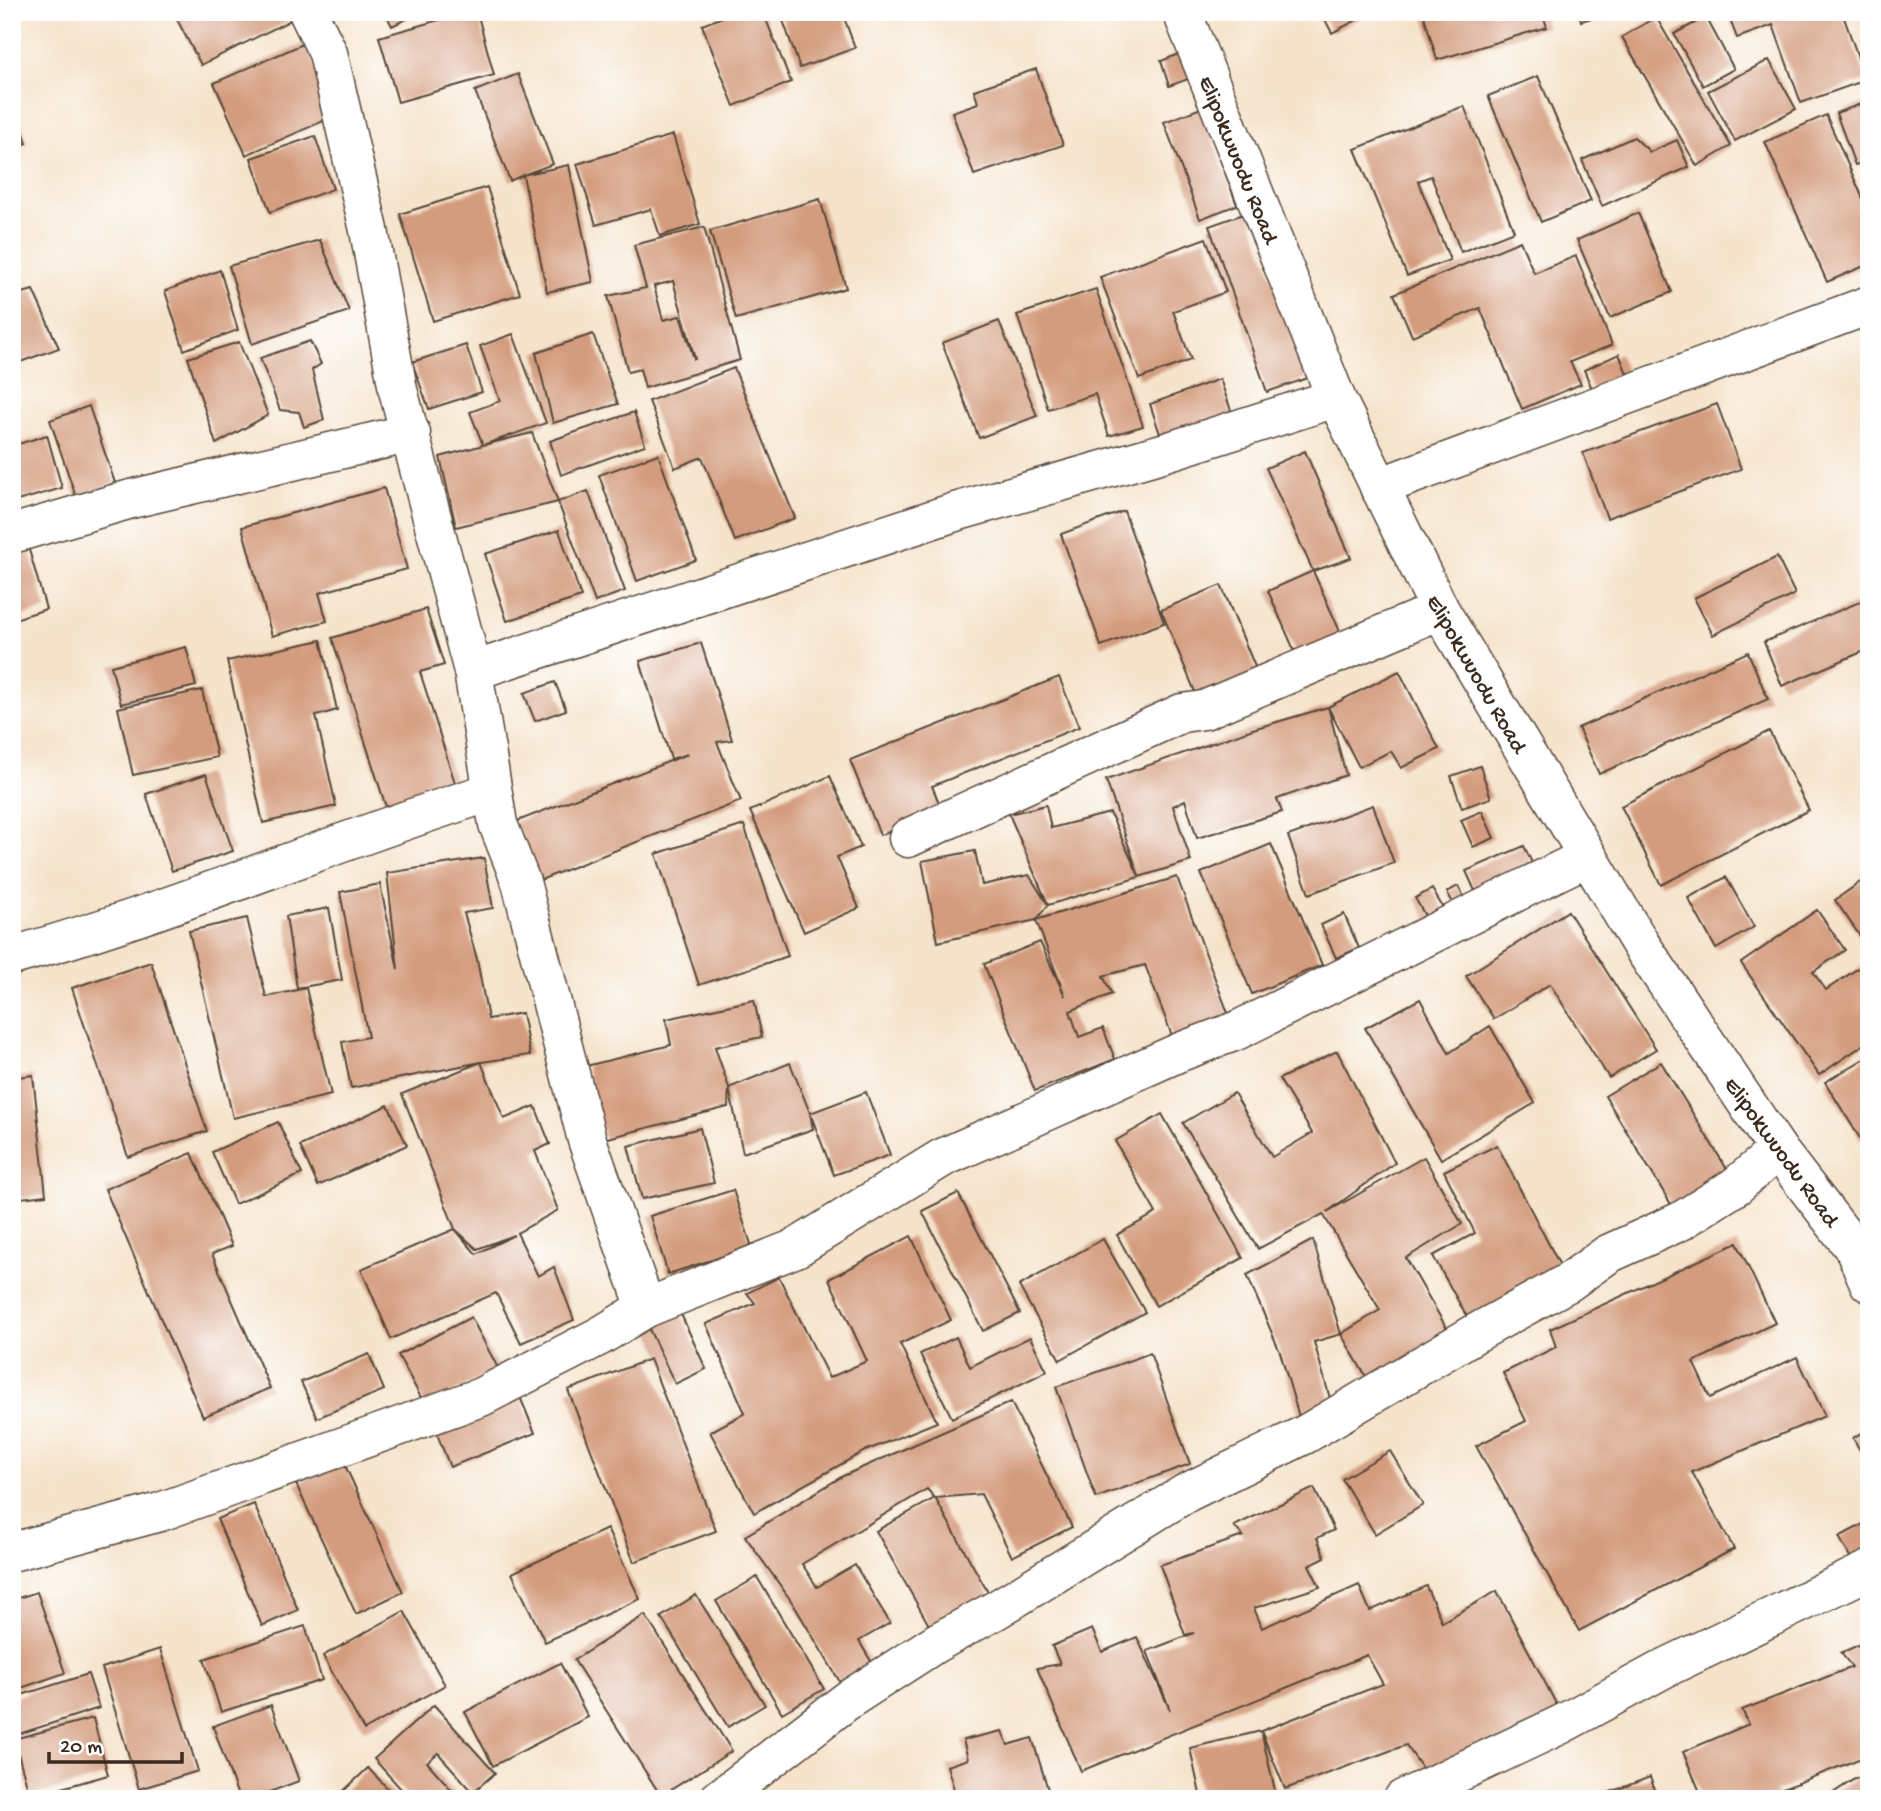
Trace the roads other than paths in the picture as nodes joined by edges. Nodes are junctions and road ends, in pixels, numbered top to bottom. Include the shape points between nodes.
1 (308, 12) edge
2 (1182, 12) edge
3 (1869, 305) edge
4 (1336, 398) junction
5 (411, 433) junction
6 (1379, 487) junction
7 (12, 534) edge
8 (1440, 610) junction
9 (473, 671) junction
10 (491, 792) junction
11 (908, 838) dead end
12 (1587, 857) junction
13 (12, 956) edge
14 (1778, 1150) junction
15 (1864, 1258) edge
16 (646, 1308) junction
17 (12, 1552) edge
18 (1869, 1570) edge
19 (719, 1799) edge
20 (1403, 1799) edge

1 - 5 street via 328,53 369,230 398,390
2 - 4 street, Elipokwuodu Road
3 - 6 street
4 - 6 street, Elipokwuodu Road
4 - 9 street via 955,512
5 - 7 street via 131,499
5 - 9 street
6 - 8 street, Elipokwuodu Road
8 - 11 street via 1204,710 1182,713
8 - 12 street, Elipokwuodu Road
9 - 10 street
10 - 13 street via 76,938
10 - 16 street via 521,882 587,1140
12 - 14 street, Elipokwuodu Road
12 - 16 street via 1236,1031 942,1158 796,1248
14 - 15 street, Elipokwuodu Road
14 - 19 street via 1736,1186 1681,1220 1608,1254 1569,1282 1306,1434 1186,1493 936,1643 848,1700
16 - 17 street via 481,1397 160,1511
18 - 20 street

